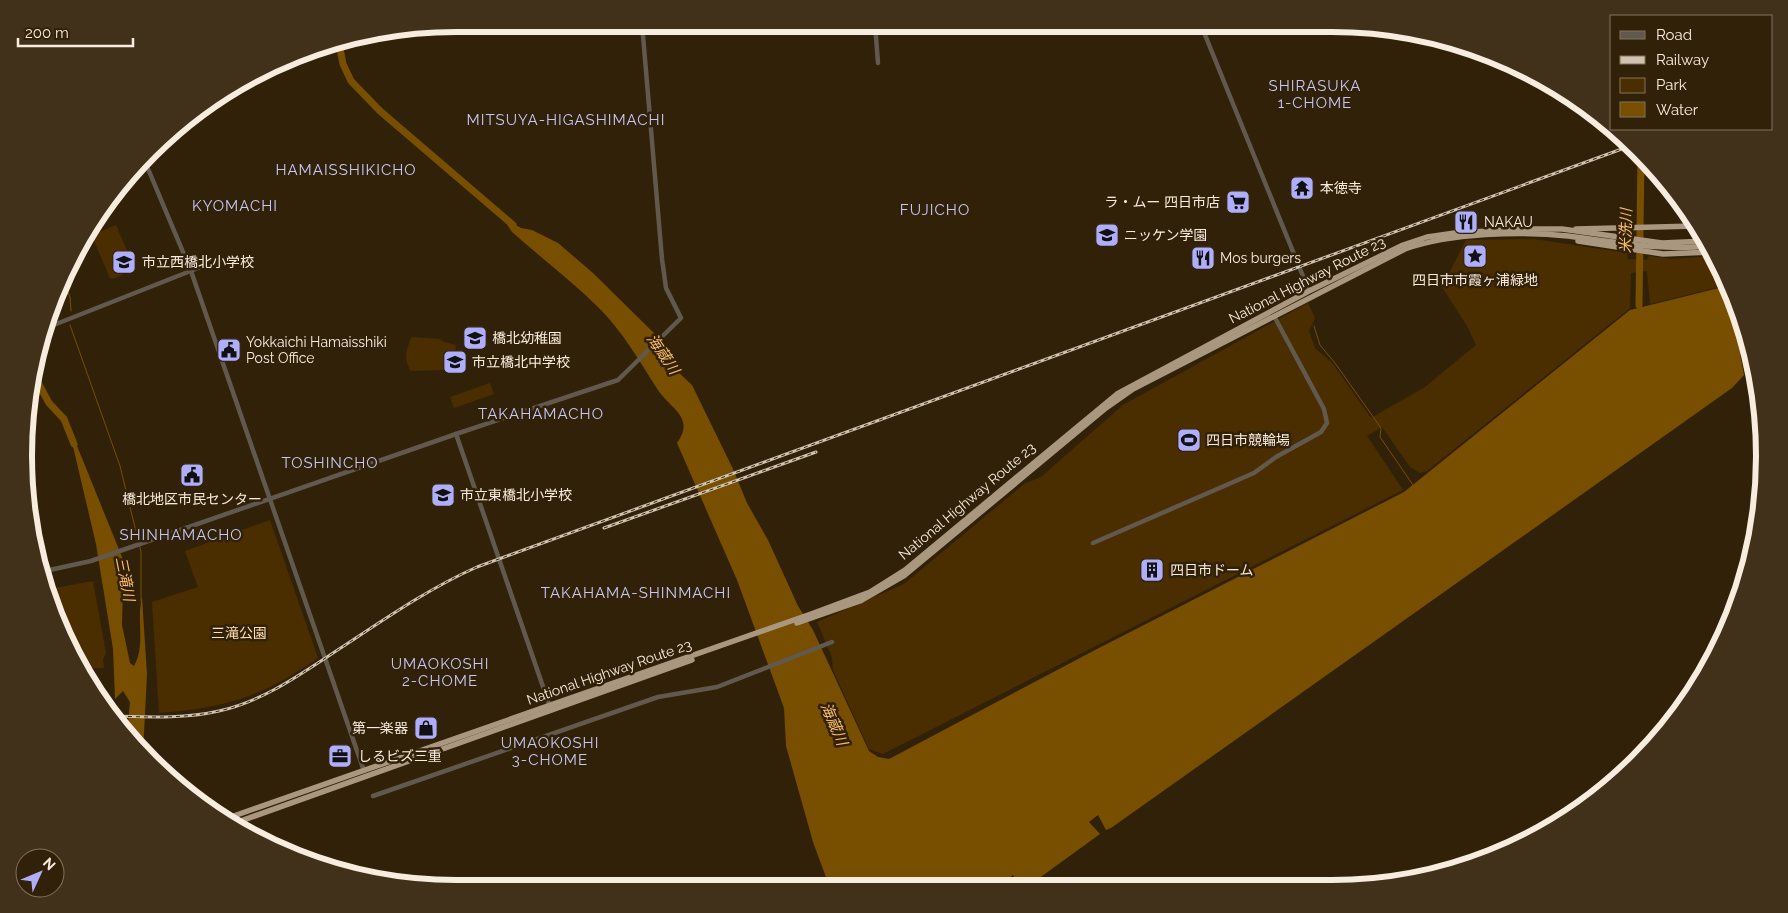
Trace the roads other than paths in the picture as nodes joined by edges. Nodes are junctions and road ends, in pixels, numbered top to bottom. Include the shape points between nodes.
1 (643, 32) edge
2 (876, 32) edge
3 (1204, 32) edge
4 (878, 63) dead end
5 (147, 167) edge
6 (1687, 226) edge
7 (1562, 229) junction
8 (1697, 243) edge
9 (1631, 245) junction
10 (1677, 246) junction
11 (1700, 246) edge
12 (1646, 247) junction
13 (1703, 253) edge
14 (220, 259) dead end
15 (191, 271) junction
16 (1310, 291) junction
17 (1274, 316) junction
18 (54, 325) edge
19 (456, 434) junction
20 (270, 499) junction
21 (1093, 542) dead end
22 (48, 570) edge
23 (809, 617) junction
24 (832, 642) dead end
25 (550, 708) junction
26 (364, 770) junction
27 (366, 777) junction
28 (373, 796) dead end
29 (232, 816) edge
30 (240, 821) edge

1 - 19 street via 662,259 668,293 680,318 614,382
2 - 4 street
3 - 16 street
5 - 15 street
6 - 7 highway
7 - 9 highway, National Highway Route 23
7 - 16 highway, National Highway Route 23 via 1471,231 1428,237 1392,250
8 - 10 highway, National Highway Route 23
9 - 12 highway, National Highway Route 23
9 - 17 highway, National Highway Route 23 via 1534,235 1462,237 1417,245
10 - 11 highway, National Highway Route 23
10 - 12 highway, National Highway Route 23
12 - 13 highway via 1678,255
14 - 15 street
15 - 18 street
15 - 20 street
16 - 23 highway, National Highway Route 23 via 1116,394 899,574 870,592
17 - 21 street via 1324,409 1325,428 1254,474
17 - 23 highway, National Highway Route 23 via 1120,398 895,582 860,601
19 - 20 street
19 - 25 street
20 - 22 street via 91,561
20 - 26 street
23 - 25 highway, National Highway Route 23
24 - 28 street via 709,689 658,696
25 - 26 highway, National Highway Route 23
25 - 27 highway, National Highway Route 23
26 - 27 street
26 - 29 highway, National Highway Route 23
27 - 30 highway, National Highway Route 23

